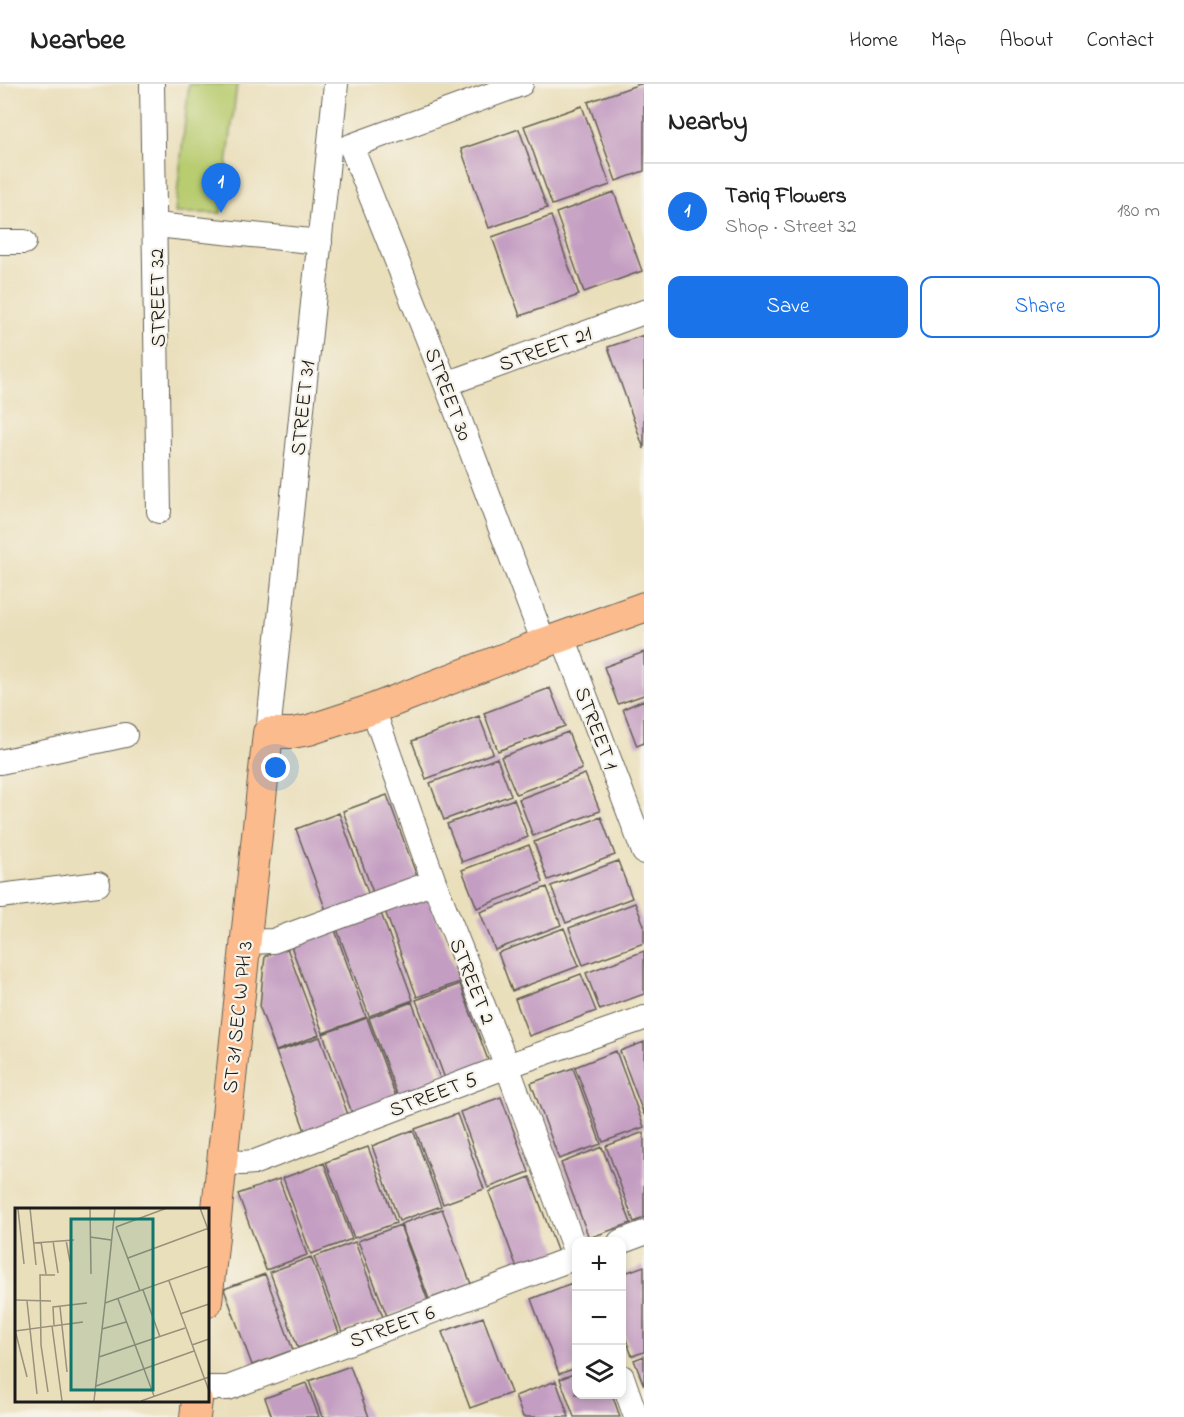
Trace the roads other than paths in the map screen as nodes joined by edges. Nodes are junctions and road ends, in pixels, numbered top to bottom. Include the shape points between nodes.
1 (152, 84) edge
2 (336, 84) edge
3 (520, 84) edge
4 (341, 144) junction
5 (156, 225) junction
6 (0, 242) edge
7 (24, 242) dead end
8 (320, 242) junction
9 (644, 312) edge
10 (446, 384) junction
11 (159, 511) dead end
12 (644, 608) edge
13 (553, 640) junction
14 (373, 709) junction
15 (268, 733) junction
16 (125, 735) dead end
17 (0, 762) edge
18 (644, 852) edge
19 (434, 882) junction
20 (98, 884) dead end
21 (0, 896) edge
22 (245, 942) junction
23 (644, 1018) edge
24 (507, 1066) junction
25 (222, 1161) junction
26 (644, 1233) edge
27 (626, 1240) edge
28 (572, 1242) edge
29 (572, 1259) edge
30 (208, 1293) edge
31 (208, 1388) edge
32 (626, 1390) edge
33 (197, 1402) edge
34 (195, 1417) edge
35 (636, 1417) edge

1 - 5 street, STREET 32
2 - 4 street, STREET 31
3 - 4 street
4 - 8 street, STREET 31
4 - 10 street, STREET 30
5 - 8 street
5 - 11 street, STREET 32
6 - 7 street
8 - 15 street, STREET 31
9 - 10 street, STREET 21
10 - 13 street, STREET 30
12 - 13 main road
13 - 14 main road
13 - 18 street, STREET 1
14 - 15 main road via 309,730
14 - 19 street, STREET 2
15 - 22 main road, ST 31 SEC W PH 3
16 - 17 street
19 - 22 street via 273,941
19 - 24 street, STREET 2
20 - 21 street
22 - 25 main road, ST 31 SEC W PH 3
23 - 24 street, STREET 5
24 - 25 street, STREET 5 via 255,1162
24 - 28 street, STREET 2
25 - 30 main road, ST 31 SEC W PH 3
26 - 27 street
29 - 31 street, STREET 6 via 228,1388
32 - 35 street
33 - 34 main road

